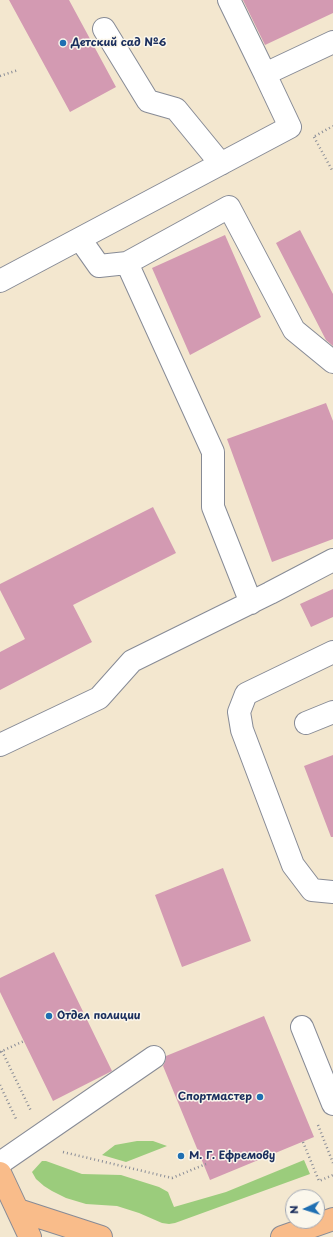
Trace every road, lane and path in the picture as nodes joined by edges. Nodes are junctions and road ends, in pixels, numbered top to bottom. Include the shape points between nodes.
1 (229, 0) edge
2 (104, 30) dead end
3 (333, 42) edge
4 (18, 70) dead end
5 (265, 74) junction
6 (0, 76) edge
7 (314, 136) dead end
8 (221, 164) junction
9 (333, 172) edge
10 (80, 238) junction
11 (127, 263) junction
12 (0, 281) edge
13 (333, 362) edge
14 (333, 560) edge
15 (251, 603) junction
16 (333, 652) edge
17 (333, 712) edge
18 (306, 722) dead end
19 (0, 745) edge
20 (333, 892) edge
21 (302, 1027) dead end
22 (24, 1041) dead end
23 (1, 1052) edge
24 (154, 1057) dead end
25 (0, 1085) edge
26 (333, 1104) edge
27 (315, 1119) dead end
28 (36, 1139) junction
29 (302, 1142) dead end
30 (84, 1157) dead end
31 (0, 1163) edge
32 (333, 1163) edge
33 (206, 1164) dead end
34 (0, 1173) edge
35 (333, 1176) edge
36 (18, 1210) junction
37 (333, 1219) edge
38 (30, 1237) edge
39 (101, 1237) edge
40 (282, 1237) edge

1 - 5 lane
2 - 8 lane via 148,101 176,109
3 - 5 lane
4 - 6 path
5 - 8 lane via 290,128
7 - 9 path
8 - 10 lane
10 - 11 lane via 99,266
10 - 12 lane
11 - 13 lane via 229,208 294,330
11 - 15 lane via 213,452 213,507
14 - 15 lane
15 - 19 lane via 132,661 99,698
16 - 20 lane via 246,694 238,712 242,730 293,865 312,890
17 - 18 lane
21 - 26 lane
22 - 23 path
23 - 28 path
24 - 28 lane
25 - 28 path
27 - 32 path
28 - 31 lane
29 - 35 path via 320,1181
30 - 33 path via 172,1178
34 - 36 main road
36 - 38 main road
36 - 39 main road
37 - 40 main road

